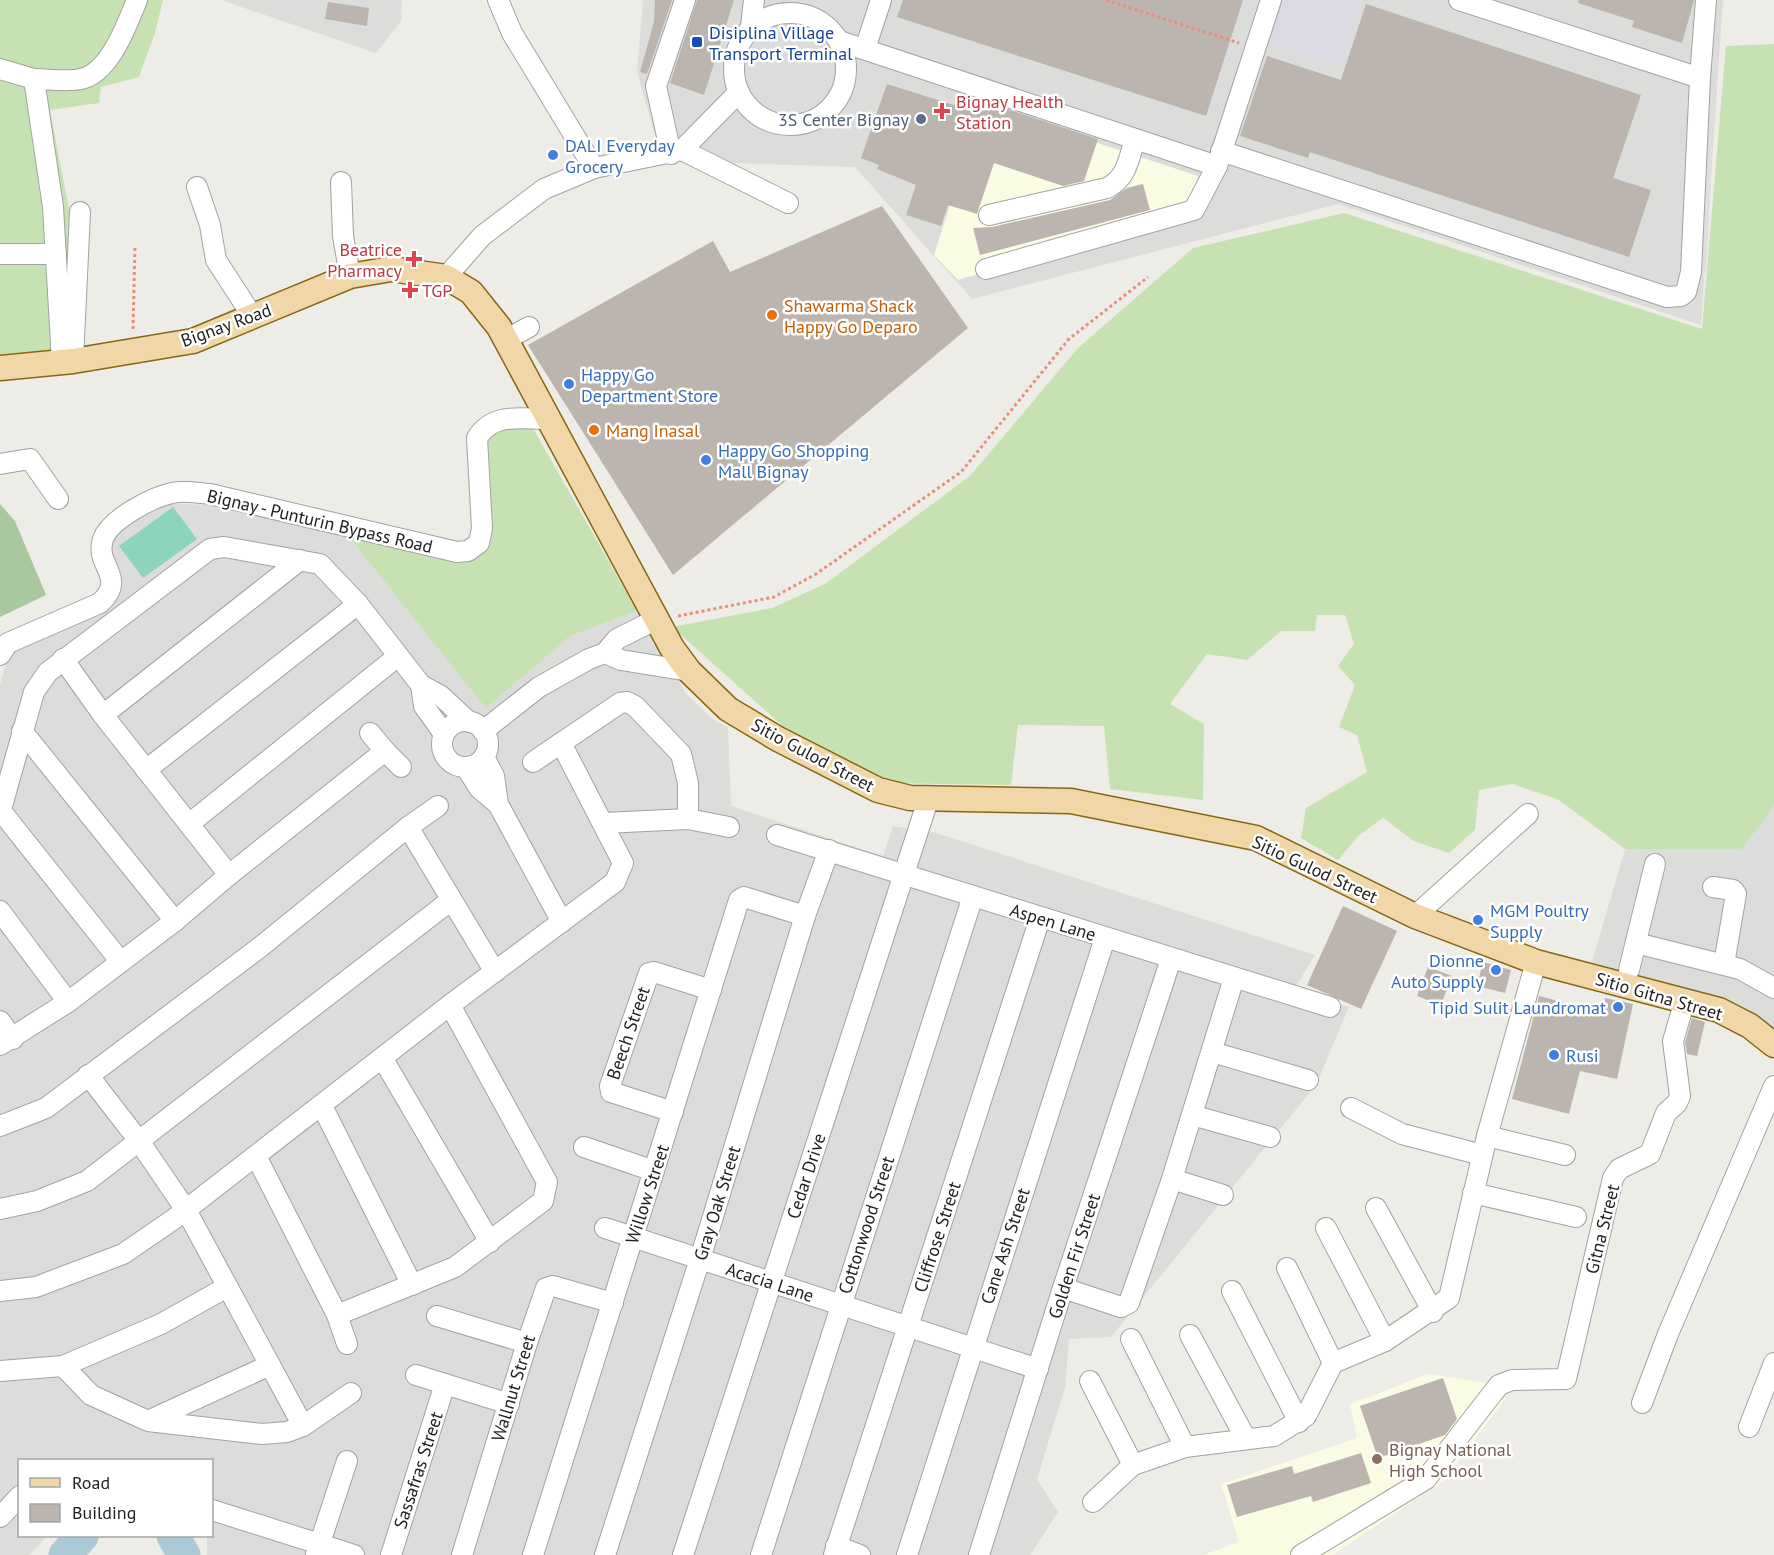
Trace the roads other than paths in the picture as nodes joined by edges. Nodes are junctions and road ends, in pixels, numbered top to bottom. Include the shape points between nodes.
1 (137, 0) edge
2 (498, 0) edge
3 (685, 0) edge
4 (754, 0) edge
5 (881, 0) edge
6 (1271, 0) edge
7 (1459, 0) edge
8 (1706, 0) edge
9 (751, 27) junction
10 (839, 40) junction
11 (865, 49) junction
12 (0, 69) edge
13 (1701, 78) junction
14 (34, 79) junction
15 (739, 92) junction
16 (1136, 139) junction
17 (676, 152) junction
18 (1219, 159) junction
19 (594, 168) junction
20 (341, 182) dead end
21 (197, 187) dead end
22 (788, 202) dead end
23 (80, 212) dead end
24 (989, 215) dead end
25 (0, 254) edge
26 (56, 254) junction
27 (986, 269) dead end
28 (350, 276) junction
29 (446, 277) junction
30 (253, 317) junction
31 (529, 327) dead end
32 (505, 340) junction
33 (67, 361) junction
34 (0, 368) edge
35 (548, 418) junction
36 (0, 464) edge
37 (57, 499) dead end
38 (300, 560) junction
39 (358, 604) junction
40 (655, 620) junction
41 (604, 653) junction
42 (0, 655) edge
43 (398, 656) junction
44 (63, 659) junction
45 (690, 671) junction
46 (421, 685) junction
47 (102, 715) junction
48 (476, 726) junction
49 (22, 731) junction
50 (370, 733) dead end
51 (444, 734) junction
52 (561, 743) junction
53 (385, 751) junction
54 (484, 757) junction
55 (533, 762) dead end
56 (402, 767) dead end
57 (466, 767) junction
58 (146, 770) junction
59 (929, 797) junction
60 (498, 804) junction
61 (438, 806) dead end
62 (0, 812) edge
63 (1528, 814) dead end
64 (688, 819) junction
65 (603, 823) junction
66 (189, 824) junction
67 (408, 827) junction
68 (729, 828) dead end
69 (777, 835) dead end
70 (829, 850) junction
71 (1655, 864) dead end
72 (905, 873) junction
73 (229, 875) junction
74 (1713, 887) dead end
75 (973, 896) junction
76 (450, 901) junction
77 (0, 910) edge
78 (805, 916) junction
79 (1415, 916) junction
80 (1040, 918) junction
81 (175, 921) junction
82 (562, 922) junction
83 (1105, 938) junction
84 (1636, 943) junction
85 (1171, 959) junction
86 (121, 962) junction
87 (1536, 962) junction
88 (1724, 964) junction
89 (1629, 970) dead end
90 (495, 972) junction
91 (1234, 978) junction
92 (1774, 988) edge
93 (711, 990) junction
94 (1685, 1000) junction
95 (68, 1002) junction
96 (450, 1005) junction
97 (1330, 1007) dead end
98 (0, 1021) edge
99 (6, 1042) edge
100 (1774, 1045) edge
101 (1212, 1052) junction
102 (383, 1059) junction
103 (88, 1075) junction
104 (1308, 1080) dead end
105 (1774, 1086) edge
106 (322, 1106) junction
107 (1351, 1108) dead end
108 (673, 1112) junction
109 (1192, 1115) junction
110 (0, 1126) edge
111 (1270, 1137) dead end
112 (139, 1141) junction
113 (1484, 1146) junction
114 (584, 1147) dead end
115 (1565, 1155) dead end
116 (256, 1156) junction
117 (654, 1172) junction
118 (1172, 1179) junction
119 (1473, 1193) junction
120 (1223, 1195) dead end
121 (1376, 1208) dead end
122 (0, 1209) edge
123 (186, 1210) junction
124 (1576, 1217) dead end
125 (605, 1228) dead end
126 (1326, 1228) dead end
127 (634, 1237) junction
128 (489, 1242) junction
129 (700, 1259) junction
130 (1287, 1268) dead end
131 (772, 1283) junction
132 (412, 1285) junction
133 (227, 1287) junction
134 (1063, 1288) junction
135 (0, 1291) edge
136 (1232, 1292) dead end
137 (613, 1303) junction
138 (840, 1305) junction
139 (1433, 1312) junction
140 (337, 1315) junction
141 (437, 1316) dead end
142 (908, 1328) junction
143 (1190, 1335) dead end
144 (1131, 1339) dead end
145 (1385, 1341) junction
146 (527, 1343) junction
147 (348, 1344) dead end
148 (972, 1348) junction
149 (1774, 1362) edge
150 (1333, 1364) junction
151 (270, 1365) junction
152 (63, 1366) junction
153 (1038, 1369) junction
154 (0, 1371) edge
155 (416, 1375) dead end
156 (1090, 1381) dead end
157 (445, 1384) junction
158 (351, 1394) dead end
159 (1642, 1403) dead end
160 (508, 1404) junction
161 (148, 1421) junction
162 (1299, 1422) junction
163 (303, 1426) junction
164 (1749, 1427) dead end
165 (1246, 1439) junction
166 (1185, 1447) junction
167 (347, 1461) dead end
168 (1133, 1465) junction
169 (18, 1498) edge
170 (1094, 1502) dead end
171 (213, 1510) edge
172 (0, 1517) edge
173 (318, 1550) edge
174 (835, 1551) edge
175 (354, 1555) edge
176 (391, 1555) edge
177 (462, 1555) edge
178 (532, 1555) edge
179 (605, 1555) edge
180 (683, 1555) edge
181 (761, 1555) edge
182 (860, 1555) edge
183 (907, 1555) edge
184 (979, 1555) edge
185 (1301, 1555) edge

1 - 14 street via 111,56 99,67 83,79
2 - 19 street via 512,33
3 - 17 street via 656,86
4 - 9 street
5 - 11 street
6 - 18 street
7 - 13 street
8 - 13 street
9 - 10 street via 768,17 787,13 823,23
9 - 15 street via 739,43 733,62
10 - 11 street
10 - 15 street via 847,69 844,86 837,102 816,119 790,126 773,123 755,114
11 - 16 street
12 - 14 street
13 - 18 street via 1691,273 1686,292 1675,298
14 - 26 street
15 - 17 street
16 - 18 street
16 - 24 street via 1117,183
17 - 19 street
17 - 22 street
18 - 27 street via 1191,213
19 - 29 street via 544,189 501,220 464,254
20 - 28 street via 343,236
21 - 30 street via 210,225 216,260
23 - 33 street
25 - 26 street
26 - 33 street
28 - 29 main road, Bignay Road via 391,269
28 - 30 main road, Bignay Road
29 - 32 main road, Sitio Gulod Street via 471,292
30 - 33 main road, Bignay Road via 193,341
31 - 32 street
32 - 35 main road, Sitio Gulod Street
33 - 34 main road, Bignay Road
35 - 40 main road, Sitio Gulod Street
35 - 42 street, Bignay - Punturin Bypass Road via 504,419 484,426 477,438 482,528 479,543 468,551 457,552 210,494 173,492 141,505 109,528 103,539 103,554 113,583 110,594 8,643
36 - 37 street via 30,459
38 - 39 street via 323,566
38 - 44 street via 224,547 210,549
38 - 47 street
39 - 43 street
39 - 58 street
40 - 41 street via 617,639
40 - 45 main road, Sitio Gulod Street
41 - 45 street via 621,660
41 - 48 street
43 - 46 street
43 - 66 street
44 - 47 street
44 - 49 street via 34,692
45 - 59 main road, Sitio Gulod Street via 728,709 778,740 878,790 910,798
46 - 48 street via 441,696
46 - 51 street via 424,706
47 - 58 street
48 - 51 street via 455,724
48 - 54 street via 488,741
49 - 62 street
49 - 81 street
50 - 53 street
51 - 57 street via 442,747 448,759
52 - 55 street
52 - 64 street via 620,703 635,706 681,754 688,783
52 - 65 street
53 - 56 street
53 - 73 street
54 - 57 street
54 - 60 street via 494,776
57 - 60 street via 479,788
58 - 66 street
59 - 72 street, Cedar Drive
59 - 79 main road, Sitio Gulod Street via 1071,801 1256,838
60 - 82 street
61 - 67 street
62 - 86 street
63 - 79 street
64 - 65 street
64 - 68 street
65 - 82 street via 623,863 621,873 615,882
66 - 73 street
67 - 76 street
67 - 103 street via 259,948
69 - 70 street, Aspen Lane
70 - 72 street, Aspen Lane
70 - 78 street, Gray Oak Street
71 - 84 street
72 - 75 street, Aspen Lane
72 - 131 street, Cedar Drive
73 - 81 street
74 - 88 street via 1737,894
75 - 80 street, Aspen Lane
75 - 138 street, Cottonwood Street
76 - 90 street
76 - 112 street
77 - 95 street
78 - 93 street, Willow Street via 741,898
78 - 129 street, Gray Oak Street
79 - 87 main road, Sitio Gulod Street
80 - 83 street, Aspen Lane
80 - 142 street, Cliffrose Street
81 - 86 street
82 - 90 street
83 - 85 street, Aspen Lane
83 - 148 street, Cane Ash Street
84 - 88 street
84 - 89 street
85 - 91 street, Aspen Lane
85 - 134 street, Golden Fir Street
86 - 95 street
87 - 94 main road, Sitio Gitna Street
87 - 113 street
88 - 92 street
90 - 96 street
91 - 97 street, Aspen Lane
91 - 101 street
93 - 108 street, Willow Street
93 - 108 street, Beech Street via 649,973 610,1086 611,1092
94 - 100 main road, Sitio Gitna Street via 1719,1010 1750,1026
94 - 185 street, Gitna Street via 1672,1041 1680,1096 1666,1113 1650,1154 1619,1169 1613,1178 1566,1379 1512,1380 1499,1384 1426,1479
95 - 99 street
96 - 102 street
96 - 128 street via 548,1182 543,1201
98 - 99 street
101 - 104 street
101 - 109 street
102 - 106 street
102 - 128 street
103 - 110 street via 46,1108
103 - 112 street
105 - 159 street via 1672,1323
106 - 116 street
106 - 132 street
107 - 113 street via 1402,1134
108 - 117 street, Willow Street
109 - 111 street
109 - 118 street
112 - 122 street via 87,1181 37,1201
112 - 123 street
113 - 115 street
113 - 119 street
114 - 117 street
116 - 123 street
116 - 140 street
117 - 127 street, Willow Street
118 - 120 street
118 - 134 street via 1129,1303 1121,1307
119 - 124 street
119 - 139 street via 1449,1298
121 - 139 street
123 - 133 street
123 - 135 street via 123,1254 36,1287
125 - 127 street, Acacia Lane
126 - 145 street
127 - 129 street, Acacia Lane
127 - 137 street, Willow Street
128 - 132 street via 455,1267
129 - 131 street, Acacia Lane
129 - 179 street, Gray Oak Street
130 - 150 street
131 - 138 street, Acacia Lane
131 - 180 street, Cedar Drive
132 - 140 street
133 - 151 street
133 - 152 street via 161,1324
134 - 153 street, Golden Fir Street
136 - 162 street
137 - 146 street, Wallnut Street via 553,1286 546,1288
137 - 178 street, Willow Street
138 - 142 street, Acacia Lane
138 - 181 street, Cottonwood Street
139 - 145 street
140 - 147 street
141 - 146 street
142 - 148 street, Acacia Lane
142 - 174 street, Cliffrose Street
143 - 165 street
144 - 166 street
145 - 150 street
146 - 160 street, Wallnut Street
148 - 153 street, Acacia Lane
148 - 183 street, Cane Ash Street
149 - 164 street
150 - 162 street via 1306,1416
151 - 161 street
151 - 163 street
152 - 154 street
152 - 161 street via 91,1395
153 - 184 street, Golden Fir Street
155 - 157 street
156 - 168 street
157 - 160 street
157 - 176 street, Sassafras Street
158 - 163 street
160 - 177 street, Wallnut Street
161 - 163 street via 262,1434
162 - 165 street via 1274,1436
165 - 166 street
166 - 168 street
167 - 173 street
168 - 170 street
169 - 172 street
171 - 173 street
173 - 175 street
174 - 182 street

